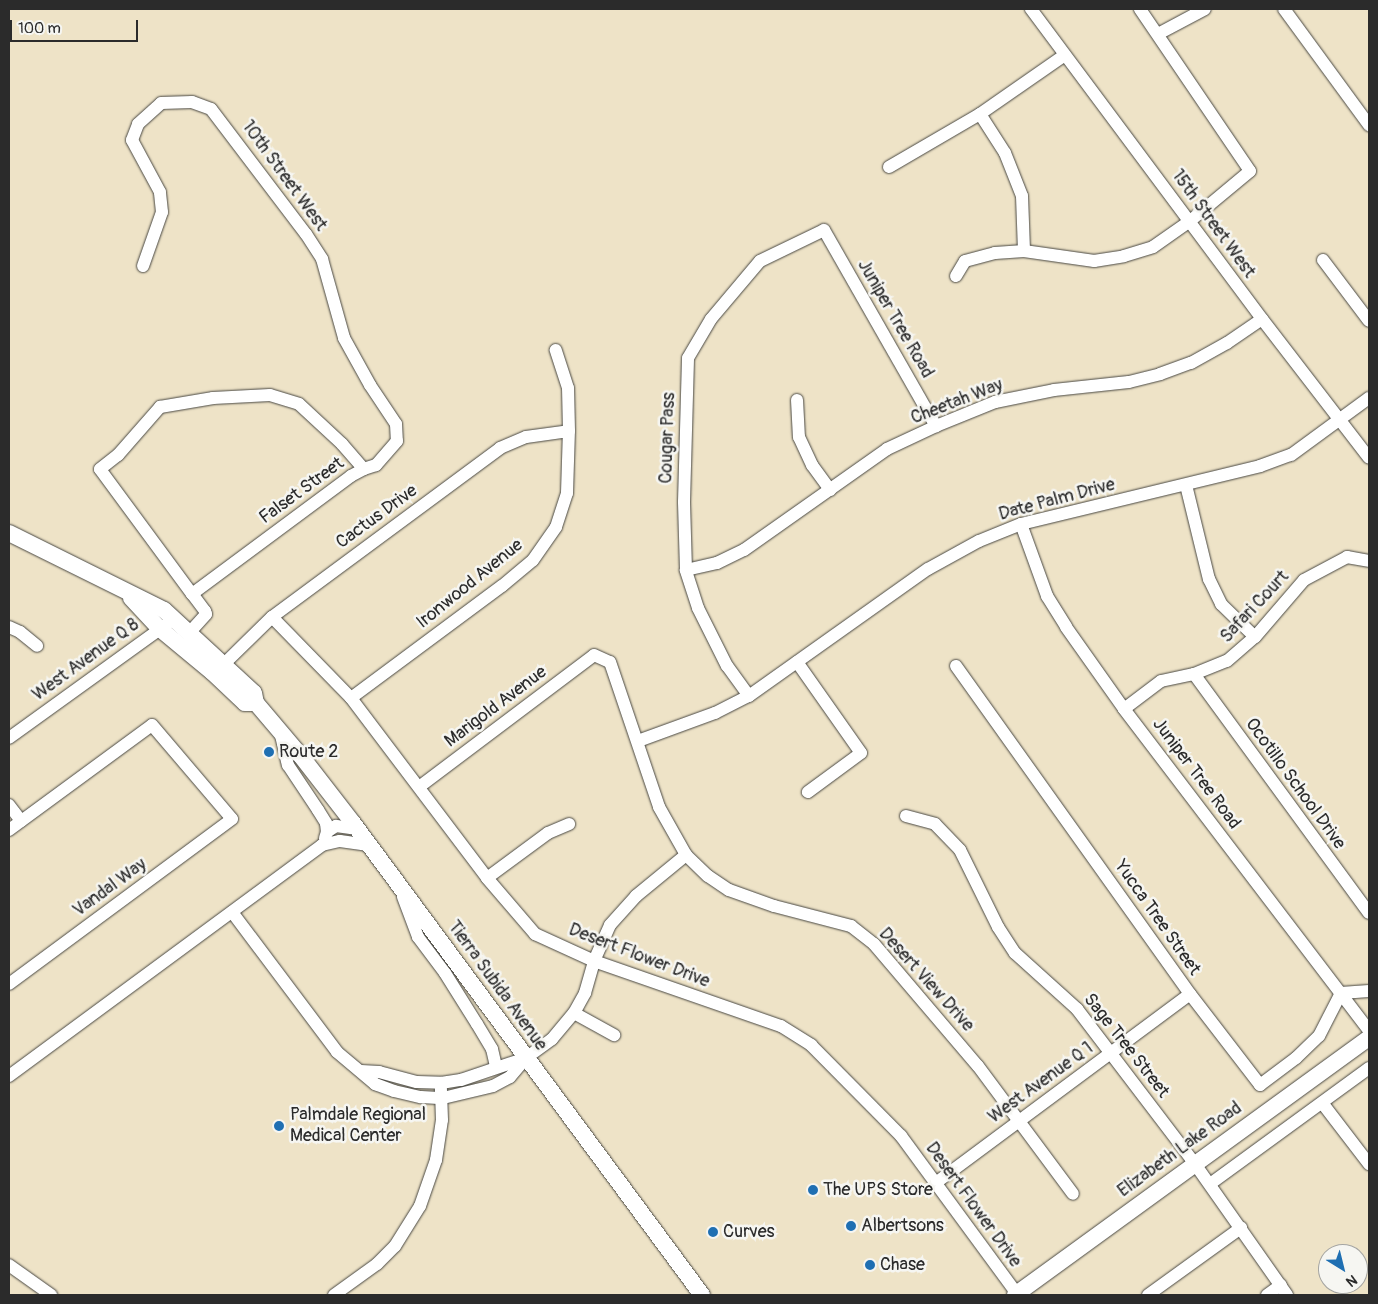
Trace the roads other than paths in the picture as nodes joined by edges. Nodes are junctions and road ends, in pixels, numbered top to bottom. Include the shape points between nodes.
1 (1030, 9) edge
2 (1140, 9) edge
3 (1205, 9) edge
4 (1284, 9) edge
5 (1158, 34) junction
6 (1065, 55) junction
7 (980, 114) junction
8 (1369, 125) edge
9 (889, 167) dead end
10 (1190, 221) junction
11 (824, 230) joint
12 (1024, 251) junction
13 (1322, 260) dead end
14 (143, 266) dead end
15 (956, 276) dead end
16 (1262, 319) junction
17 (1369, 321) edge
18 (556, 350) dead end
19 (1369, 398) edge
20 (797, 400) dead end
21 (1340, 419) junction
22 (936, 426) junction
23 (569, 431) junction
24 (1369, 458) edge
25 (364, 469) junction
26 (1186, 485) junction
27 (830, 490) junction
28 (1021, 524) junction
29 (9, 533) edge
30 (1369, 561) edge
31 (686, 570) junction
32 (126, 593) junction
33 (192, 594) junction
34 (272, 617) junction
35 (175, 619) junction
36 (9, 628) edge
37 (159, 628) junction
38 (190, 632) junction
39 (1255, 637) junction
40 (37, 646) dead end
41 (594, 655) joint
42 (797, 662) junction
43 (224, 664) junction
44 (956, 666) dead end
45 (1194, 674) junction
46 (749, 696) junction
47 (351, 698) junction
48 (256, 703) junction
49 (1124, 709) junction
50 (279, 729) junction
51 (9, 738) edge
52 (638, 741) junction
53 (419, 787) junction
54 (808, 792) dead end
55 (9, 805) edge
56 (906, 816) dead end
57 (21, 821) junction
58 (569, 824) dead end
59 (358, 829) junction
60 (9, 830) edge
61 (327, 832) junction
62 (322, 845) junction
63 (369, 845) junction
64 (686, 855) junction
65 (486, 878) junction
66 (399, 886) junction
67 (232, 912) junction
68 (1369, 913) edge
69 (594, 962) junction
70 (9, 984) edge
71 (1369, 991) edge
72 (1341, 993) junction
73 (1190, 994) junction
74 (574, 1013) junction
75 (1369, 1031) edge
76 (614, 1035) dead end
77 (1369, 1038) edge
78 (1111, 1054) junction
79 (526, 1058) junction
80 (496, 1066) junction
81 (1369, 1068) edge
82 (360, 1071) junction
83 (9, 1076) edge
84 (441, 1083) junction
85 (443, 1098) junction
86 (1323, 1104) junction
87 (1020, 1121) junction
88 (1195, 1164) junction
89 (1369, 1164) edge
90 (937, 1182) junction
91 (1210, 1184) junction
92 (1073, 1194) dead end
93 (1240, 1228) junction
94 (9, 1265) edge
95 (1284, 1290) edge
96 (51, 1295) edge
97 (334, 1295) edge
98 (702, 1295) edge
99 (1016, 1295) edge
100 (1148, 1295) edge
101 (1267, 1295) edge

1 - 6 street, 15th Street West
2 - 5 street
3 - 5 street
4 - 8 street
5 - 10 street via 1250,171
6 - 7 street
6 - 10 street, 15th Street West
7 - 9 street
7 - 12 street via 1005,154 1022,196
10 - 12 street via 1153,247 1124,256 1094,261
10 - 16 street, 15th Street West
11 - 22 street, Juniper Tree Road
11 - 31 street, Cougar Pass via 760,262 711,319 688,358 684,502
12 - 15 street via 995,253 965,261
13 - 17 street
14 - 25 street, 10th Street West via 162,212 160,192 132,140 138,124 162,103 192,102 211,109 322,259 344,338 396,424 397,441 376,465
16 - 21 street, 15th Street West
16 - 22 street, Cheetah Way via 1191,363 1160,374 1129,382 1054,390 995,402
18 - 23 street, Ironwood Avenue via 568,388
19 - 21 street, Date Palm Drive
20 - 27 street via 799,437 812,465
21 - 24 street, 15th Street West
21 - 26 street, Date Palm Drive via 1291,455
22 - 27 street, Cheetah Way via 887,449
23 - 34 street, Cactus Drive via 526,438 500,448
23 - 47 street, Ironwood Avenue via 567,492 556,527 532,560
25 - 33 street, Falset Street
25 - 33 street, Falset Street via 299,404 270,395 213,398 160,407 118,455 100,469
26 - 28 street, Date Palm Drive
26 - 39 street via 1209,579 1221,604
27 - 31 street, Cheetah Way via 744,550 717,563
28 - 42 street, Date Palm Drive via 979,541 928,569
28 - 49 street, Juniper Tree Road via 1047,596
29 - 32 main road, Tierra Subida Avenue via 95,574
30 - 39 street, Safari Court via 1347,557 1304,580
31 - 46 street, Cougar Pass via 698,608 727,666
32 - 35 main road, Tierra Subida Avenue via 164,610
32 - 37 main road, Tierra Subida Avenue
33 - 38 street via 206,614
34 - 43 street, Cactus Drive
34 - 47 street, Desert Flower Drive
35 - 37 street, West Avenue Q 8
35 - 38 main road, Tierra Subida Avenue
36 - 40 street via 20,632
37 - 48 main road, Tierra Subida Avenue via 245,703
37 - 51 street, West Avenue Q 8
38 - 43 main road, Tierra Subida Avenue
39 - 45 street, Safari Court via 1227,661
41 - 52 street, Desert View Drive via 610,662
41 - 53 street, Marigold Avenue
42 - 46 street, Date Palm Drive
42 - 54 street via 862,753
43 - 48 main road, Tierra Subida Avenue via 254,692
44 - 73 street, Yucca Tree Street
45 - 49 street, Safari Court via 1160,681
45 - 68 street, Ocotillo School Drive
46 - 52 street, Date Palm Drive via 715,714
47 - 53 street, Desert Flower Drive
48 - 50 main road, Tierra Subida Avenue
49 - 72 street, Juniper Tree Road
50 - 59 main road, Tierra Subida Avenue
50 - 61 street via 288,765 322,817
52 - 64 street, Desert View Drive via 659,807
53 - 65 street, Desert Flower Drive
55 - 57 street
56 - 78 street, Sage Tree Street via 935,824 960,850 998,927 1015,953 1077,1009
57 - 60 street
57 - 70 street, Vandal Way via 152,725 232,819
58 - 65 street via 548,833
59 - 61 street via 336,826
59 - 63 main road, Tierra Subida Avenue
61 - 62 street
62 - 63 street via 340,841
62 - 67 street
63 - 66 main road, Tierra Subida Avenue
64 - 69 street via 618,914
64 - 87 street, Desert View Drive via 729,890 774,906 851,926 874,944 978,1066
65 - 69 street, Desert Flower Drive via 535,934
66 - 79 main road, Tierra Subida Avenue
66 - 80 street via 418,937 477,1024 492,1049
67 - 82 street via 337,1052
67 - 83 street
69 - 74 street via 585,993
69 - 90 street, Desert Flower Drive via 782,1026 796,1034 825,1057 901,1136
71 - 72 street
72 - 73 street, Yucca Tree Street via 1319,1036 1260,1085
72 - 75 street, Juniper Tree Road
73 - 78 street, West Avenue Q 1
74 - 76 street
74 - 79 street via 552,1039
77 - 88 main road, Elizabeth Lake Road
78 - 87 street, West Avenue Q 1
78 - 88 street, Sage Tree Street
79 - 80 street
79 - 85 street via 510,1077 493,1086
79 - 98 main road, Tierra Subida Avenue
80 - 84 street via 461,1080
81 - 86 street
82 - 84 street via 379,1072 417,1082
82 - 85 street via 375,1084 394,1091
84 - 85 street
85 - 97 street via 436,1160 410,1226 377,1264
86 - 89 street
86 - 91 street
87 - 90 street, West Avenue Q 1
87 - 92 street, Desert View Drive
88 - 91 street, Sage Tree Street
88 - 99 main road, Elizabeth Lake Road
90 - 99 street, Desert Flower Drive
91 - 93 street, Sage Tree Street
93 - 95 street, Sage Tree Street
93 - 100 street
94 - 96 street
95 - 101 street

